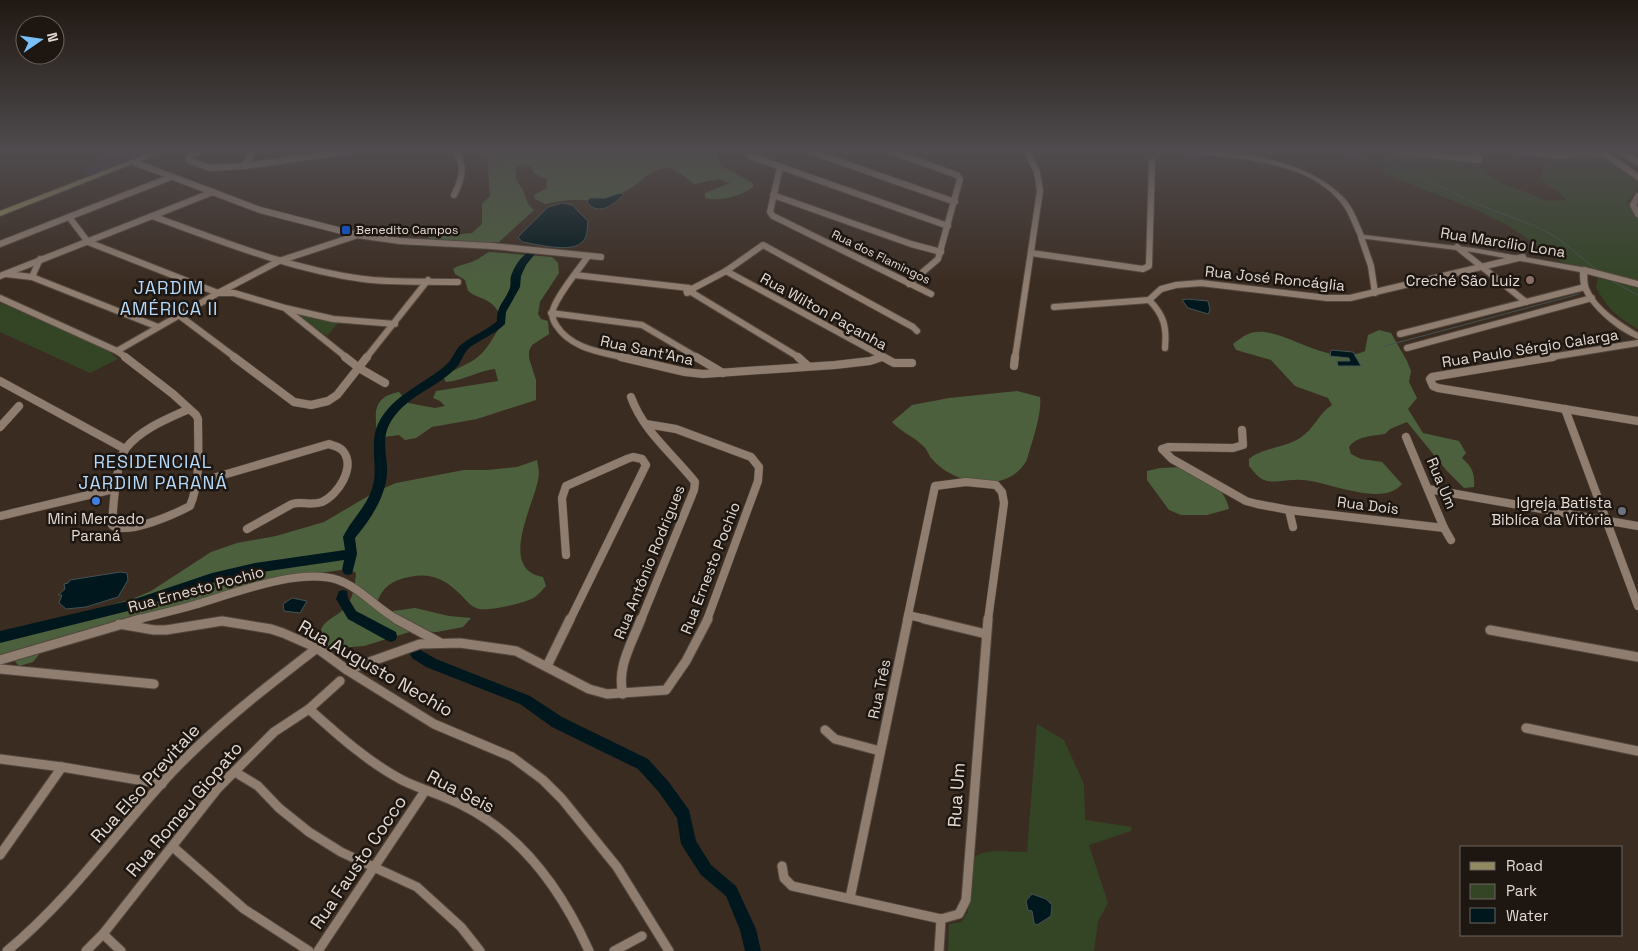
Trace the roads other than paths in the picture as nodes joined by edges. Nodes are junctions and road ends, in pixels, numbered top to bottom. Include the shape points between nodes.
1 (50, 195) edge
2 (124, 195) edge
3 (204, 195) edge
4 (223, 195) edge
5 (773, 195) edge
6 (774, 195) edge
7 (861, 195) edge
8 (935, 195) edge
9 (956, 195) edge
10 (1039, 195) edge
11 (1152, 195) edge
12 (1336, 195) edge
13 (1638, 196) edge
14 (954, 202) junction
15 (0, 214) edge
16 (1638, 214) edge
17 (152, 216) junction
18 (69, 217) junction
19 (948, 226) junction
20 (358, 234) junction
21 (1362, 238) junction
22 (88, 242) junction
23 (0, 244) edge
24 (1457, 247) junction
25 (941, 252) junction
26 (1031, 253) junction
27 (588, 256) junction
28 (601, 257) dead end
29 (1523, 257) junction
30 (40, 260) junction
31 (280, 261) junction
32 (1483, 268) junction
33 (1584, 270) junction
34 (726, 271) junction
35 (2, 275) edge
36 (576, 275) junction
37 (32, 277) junction
38 (428, 280) junction
39 (458, 282) dead end
40 (909, 284) junction
41 (1638, 284) edge
42 (1585, 287) junction
43 (690, 290) junction
44 (218, 293) junction
45 (1375, 293) junction
46 (931, 294) dead end
47 (0, 298) edge
48 (1592, 298) junction
49 (1149, 300) junction
50 (1526, 302) junction
51 (1054, 307) dead end
52 (286, 308) junction
53 (552, 313) junction
54 (180, 316) junction
55 (395, 324) junction
56 (158, 327) junction
57 (917, 331) dead end
58 (1400, 334) dead end
59 (1638, 336) edge
60 (1638, 343) edge
61 (1165, 348) dead end
62 (1407, 348) dead end
63 (117, 351) junction
64 (793, 356) junction
65 (882, 357) junction
66 (912, 363) dead end
67 (808, 366) junction
68 (1014, 366) dead end
69 (795, 367) junction
70 (359, 368) junction
71 (723, 373) junction
72 (0, 381) edge
73 (385, 383) dead end
74 (631, 397) dead end
75 (19, 406) dead end
76 (189, 409) junction
77 (1565, 409) junction
78 (1638, 421) edge
79 (646, 424) junction
80 (0, 427) edge
81 (1242, 430) dead end
82 (1406, 437) dead end
83 (124, 449) junction
84 (1188, 449) junction
85 (1188, 467) junction
86 (196, 483) junction
87 (935, 486) joint
88 (1428, 488) junction
89 (114, 489) junction
90 (1289, 510) junction
91 (0, 516) edge
92 (1607, 521) junction
93 (1638, 526) edge
94 (1293, 527) dead end
95 (1444, 528) junction
96 (247, 529) dead end
97 (1451, 540) dead end
98 (566, 555) dead end
99 (1638, 606) edge
100 (908, 615) junction
101 (119, 624) junction
102 (1490, 630) dead end
103 (986, 634) junction
104 (439, 642) junction
105 (317, 648) junction
106 (1638, 657) edge
107 (0, 660) edge
108 (547, 666) junction
109 (0, 669) edge
110 (347, 670) junction
111 (340, 681) dead end
112 (154, 684) dead end
113 (623, 694) junction
114 (309, 709) junction
115 (1526, 728) dead end
116 (825, 730) dead end
117 (880, 751) junction
118 (1638, 751) edge
119 (0, 759) edge
120 (62, 767) junction
121 (235, 772) junction
122 (162, 784) junction
123 (425, 791) junction
124 (173, 848) junction
125 (1, 851) edge
126 (782, 866) dead end
127 (375, 868) junction
128 (850, 898) junction
129 (940, 919) junction
130 (104, 934) junction
131 (642, 936) dead end
132 (7, 951) edge
133 (86, 951) edge
134 (121, 951) edge
135 (310, 951) edge
136 (318, 951) edge
137 (480, 951) edge
138 (589, 951) edge
139 (614, 951) edge
140 (669, 951) edge
141 (939, 951) edge

1 - 15 main road
2 - 18 street
3 - 17 street
4 - 20 street via 307,223
5 - 40 street, Rua dos Flamingos via 772,216
6 - 25 street
7 - 19 street
8 - 14 street
9 - 14 street
10 - 26 street
11 - 26 street via 1151,254 1149,266 1143,269
12 - 21 street via 1343,201
13 - 16 street via 1633,205
14 - 19 street
17 - 22 street
17 - 31 street
18 - 22 street
18 - 23 street
19 - 25 street
20 - 27 street via 417,244 525,248
20 - 31 street
21 - 24 street, Rua Marcílio Lona
21 - 45 street
22 - 30 street
22 - 44 street
24 - 29 street, Rua Marcílio Lona
24 - 32 street
25 - 40 street via 932,266
26 - 68 street
27 - 28 street
27 - 36 street
29 - 32 street, Rua José Roncáglia
29 - 33 street, Rua Marcílio Lona
30 - 35 street
30 - 37 street
31 - 38 street via 364,279
31 - 44 street
32 - 45 street, Rua José Roncáglia
32 - 50 street
33 - 41 street, Rua Marcílio Lona
33 - 42 street
34 - 43 street
34 - 57 street via 762,245
34 - 65 street, Rua Wilton Paçanha
35 - 37 street
36 - 43 street
36 - 53 street
37 - 56 street
38 - 39 street
38 - 55 street
40 - 46 street, Rua dos Flamingos
42 - 48 street
42 - 50 street
43 - 64 street
44 - 52 street via 234,293
44 - 54 street
45 - 49 street, Rua José Roncáglia via 1340,299 1196,283 1160,290
47 - 63 street
48 - 59 street via 1612,319
48 - 62 street
49 - 51 street, Rua José Roncáglia
49 - 61 street via 1166,322
50 - 58 street
52 - 55 street via 334,319
52 - 70 street
53 - 71 street via 636,323
53 - 71 street, Rua Sant’Ana via 553,324 560,332 577,345 595,352 694,374
54 - 56 street
54 - 70 street via 300,404 332,399
55 - 70 street
56 - 63 street
60 - 77 street, Rua Paulo Sérgio Calarga via 1432,377 1430,382 1438,388
63 - 76 street
64 - 67 street
64 - 69 street
65 - 66 street, Rua Wilton Paçanha via 894,364
65 - 67 street, Rua Sant’Ana via 870,361
67 - 69 street, Rua Sant’Ana
69 - 71 street, Rua Sant’Ana
70 - 73 street
72 - 83 street
74 - 79 street, Rua Antônio Rodrigues
75 - 80 street
76 - 83 street via 151,427
76 - 86 street via 198,419
77 - 78 street
77 - 92 street
79 - 113 street, Rua Antônio Rodrigues via 695,482 621,669
79 - 113 street, Rua Ernesto Pochio via 676,429 751,457 760,468 709,616 686,661 666,690
81 - 84 street, Rua Dois via 1243,445
82 - 88 street, Rua Um
83 - 89 street
84 - 85 street
84 - 85 street, Rua Dois via 1162,449 1172,459
85 - 90 street, Rua Dois via 1246,501
86 - 89 street via 193,501 185,509 124,529 112,525
86 - 96 street via 329,444 344,450 347,468 338,489 330,497 313,505 304,506 299,502 286,505 260,524
87 - 100 street, Rua Três
87 - 103 street, Rua Um via 966,482 996,485 1002,492 1004,503
88 - 92 street
88 - 95 street, Rua Um
89 - 91 street
90 - 94 street
90 - 95 street, Rua Dois
92 - 93 street
92 - 99 street
95 - 97 street, Rua Um
98 - 108 street via 562,498 566,486 627,458 642,458 646,465
100 - 103 street
100 - 117 street, Rua Três
101 - 104 street, Rua Ernesto Pochio via 194,605 237,590 312,577 338,580 368,597 385,613
101 - 105 street, Rua Augusto Nechio via 166,630 222,621 272,629
101 - 107 street, Rua Ernesto Pochio
102 - 106 street
103 - 129 street, Rua Um via 966,900 959,914
104 - 108 street, Rua Ernesto Pochio via 516,651
104 - 110 street via 420,644
105 - 110 street, Rua Augusto Nechio
105 - 122 street, Rua Elso Previtale via 238,708
108 - 113 street, Rua Ernesto Pochio via 589,689
109 - 112 street
110 - 140 street, Rua Augusto Nechio via 434,724 512,757 543,780 618,866
111 - 114 street, Rua Romeu Giopato
114 - 121 street, Rua Romeu Giopato via 274,732
114 - 123 street, Rua Seis via 381,767
115 - 118 street
116 - 117 street via 835,739
117 - 128 street, Rua Três
119 - 120 street
120 - 122 street
120 - 125 street
121 - 124 street, Rua Romeu Giopato via 218,788
121 - 127 street via 258,786 278,808 309,832
122 - 132 street, Rua Elso Previtale via 55,909
123 - 127 street, Rua Fausto Cocco
123 - 138 street, Rua Seis via 462,806 515,842 561,896 574,916
124 - 130 street, Rua Romeu Giopato
124 - 135 street via 271,930
126 - 128 street via 784,878 792,886
127 - 136 street, Rua Fausto Cocco
127 - 137 street via 417,888 461,927
128 - 129 street
129 - 141 street
130 - 133 street, Rua Romeu Giopato
130 - 134 street
131 - 139 street

